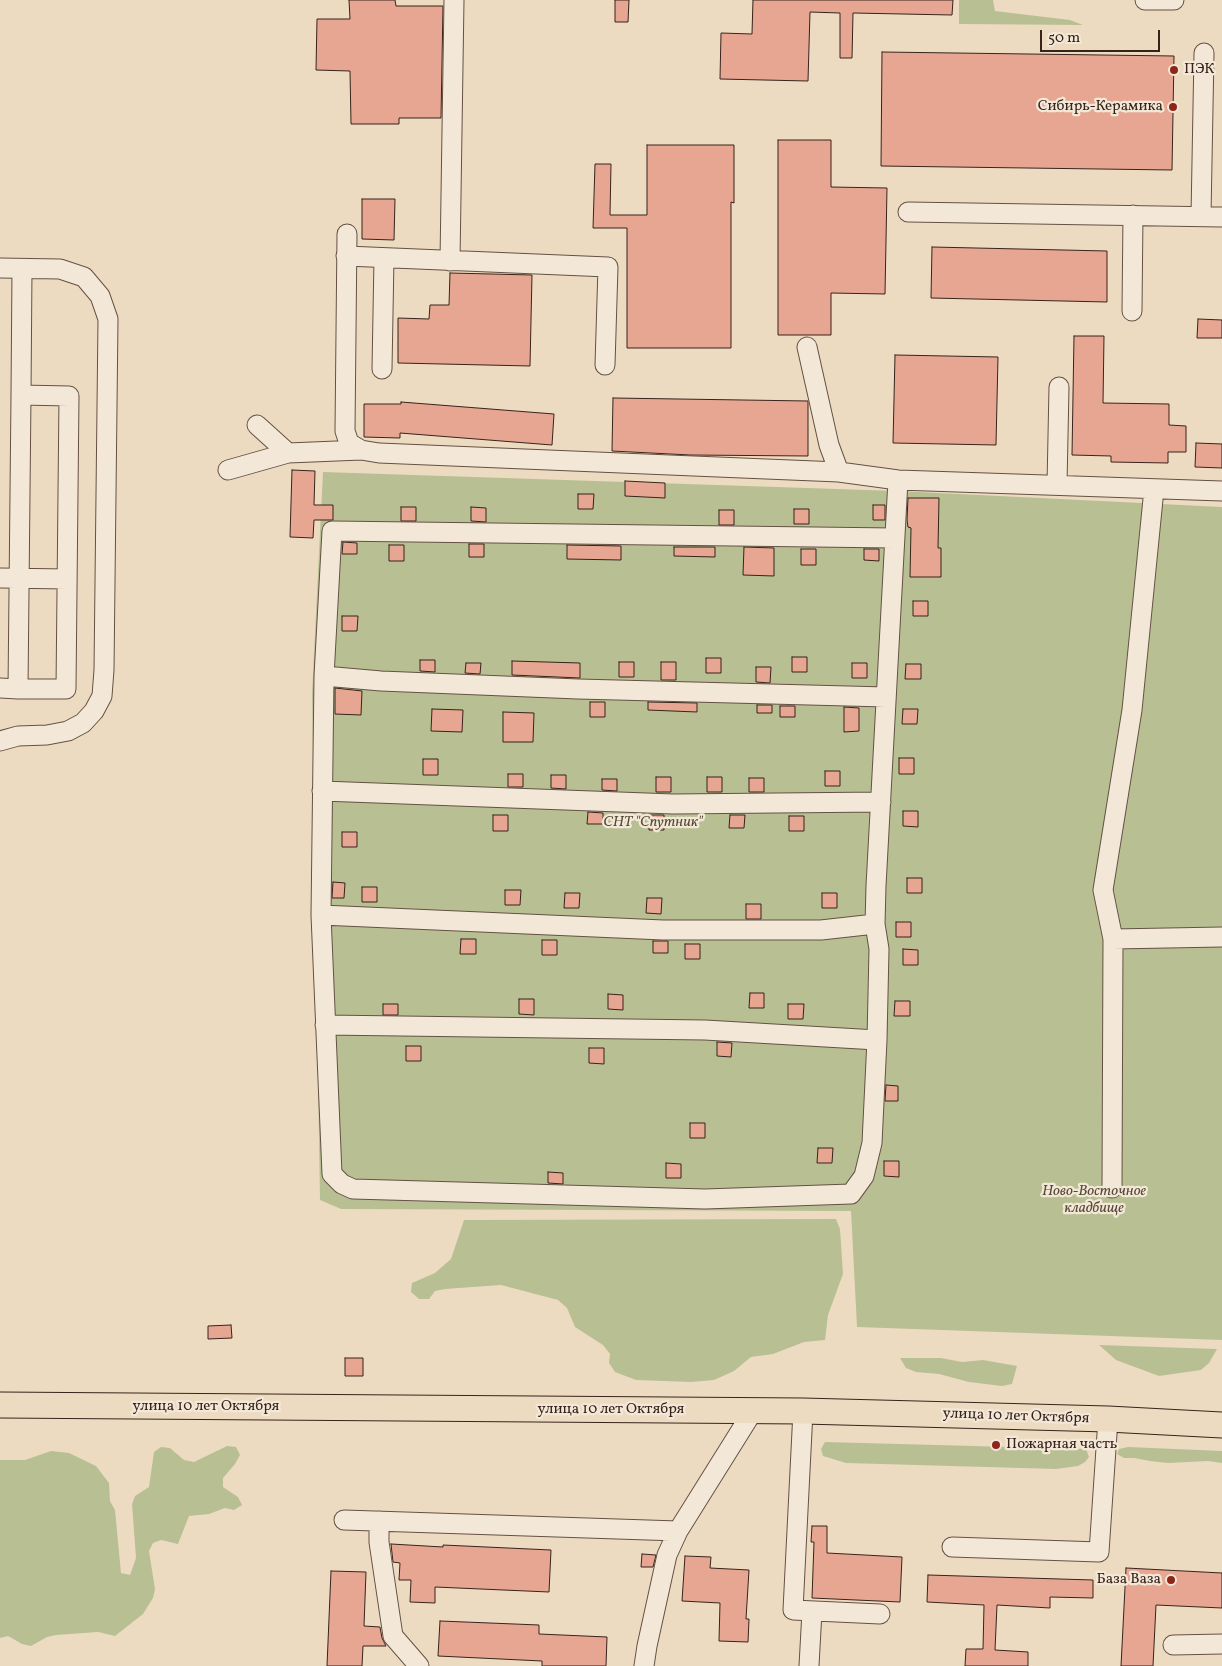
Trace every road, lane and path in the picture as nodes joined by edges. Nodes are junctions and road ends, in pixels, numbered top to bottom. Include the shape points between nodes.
1 (454, 0) edge
2 (1145, 0) edge
3 (1174, 0) edge
4 (1204, 53) dead end
5 (908, 212) dead end
6 (1133, 215) junction
7 (1202, 216) junction
8 (1222, 216) edge
9 (347, 234) dead end
10 (346, 256) junction
11 (384, 258) junction
12 (450, 260) junction
13 (0, 268) edge
14 (22, 269) junction
15 (1132, 312) dead end
16 (807, 348) dead end
17 (605, 365) dead end
18 (382, 369) dead end
19 (1059, 387) dead end
20 (21, 395) junction
21 (257, 425) dead end
22 (361, 450) junction
23 (288, 453) junction
24 (228, 470) dead end
25 (839, 472) junction
26 (898, 480) junction
27 (1057, 485) junction
28 (1154, 489) junction
29 (1222, 491) edge
30 (894, 538) junction
31 (0, 578) edge
32 (19, 578) junction
33 (67, 579) junction
34 (324, 676) junction
35 (9, 688) edge
36 (886, 697) junction
37 (0, 741) edge
38 (322, 790) junction
39 (881, 802) junction
40 (321, 915) junction
41 (875, 924) junction
42 (1222, 937) edge
43 (1113, 939) junction
44 (325, 1025) junction
45 (877, 1040) junction
46 (1112, 1188) dead end
47 (0, 1405) edge
48 (753, 1411) junction
49 (802, 1411) junction
50 (1108, 1419) junction
51 (1221, 1424) edge
52 (344, 1520) dead end
53 (379, 1521) junction
54 (678, 1531) junction
55 (952, 1547) dead end
56 (812, 1611) junction
57 (880, 1614) dead end
58 (1222, 1644) edge
59 (1173, 1645) dead end
60 (419, 1666) edge
61 (644, 1666) edge
62 (809, 1666) edge

1 - 12 street
2 - 3 street
4 - 7 street
5 - 6 street
6 - 7 street
6 - 15 street
7 - 8 street
9 - 10 street
10 - 11 street
10 - 22 street via 345,431 349,443
11 - 12 street
11 - 18 street
12 - 17 street via 608,267
13 - 14 street
14 - 20 street
14 - 37 street via 60,269 84,278 100,296 108,319 104,670 102,696 84,723 68,731
16 - 25 street via 829,446
19 - 27 street
20 - 32 street
20 - 33 street via 69,396
21 - 23 street
22 - 23 street
22 - 25 street
23 - 24 street
25 - 26 street
26 - 27 street
26 - 30 street
27 - 28 street
28 - 29 street
28 - 43 street via 1132,710 1103,890
30 - 34 street via 332,531
30 - 36 street
31 - 32 street
32 - 33 street
32 - 35 street
33 - 35 street via 66,689
34 - 36 street via 578,689
34 - 38 street
36 - 39 street
38 - 39 street via 673,804
38 - 40 street
39 - 41 street
40 - 41 street via 663,930 822,930
40 - 44 street
41 - 45 street via 879,950
42 - 43 street
43 - 46 street
44 - 45 street via 705,1030
44 - 45 street via 332,1174 342,1184 353,1189 696,1199 851,1194 864,1176 872,1143
47 - 48 main road, улица 10 лет Октября
48 - 49 main road, улица 10 лет Октября
48 - 54 street
49 - 50 main road, улица 10 лет Октября
49 - 56 street via 793,1610
50 - 51 main road, улица 10 лет Октября
50 - 55 street via 1099,1552
52 - 53 street
53 - 54 street
53 - 60 street via 379,1542 393,1636
54 - 61 street via 667,1555
56 - 57 street
56 - 62 street
58 - 59 street

